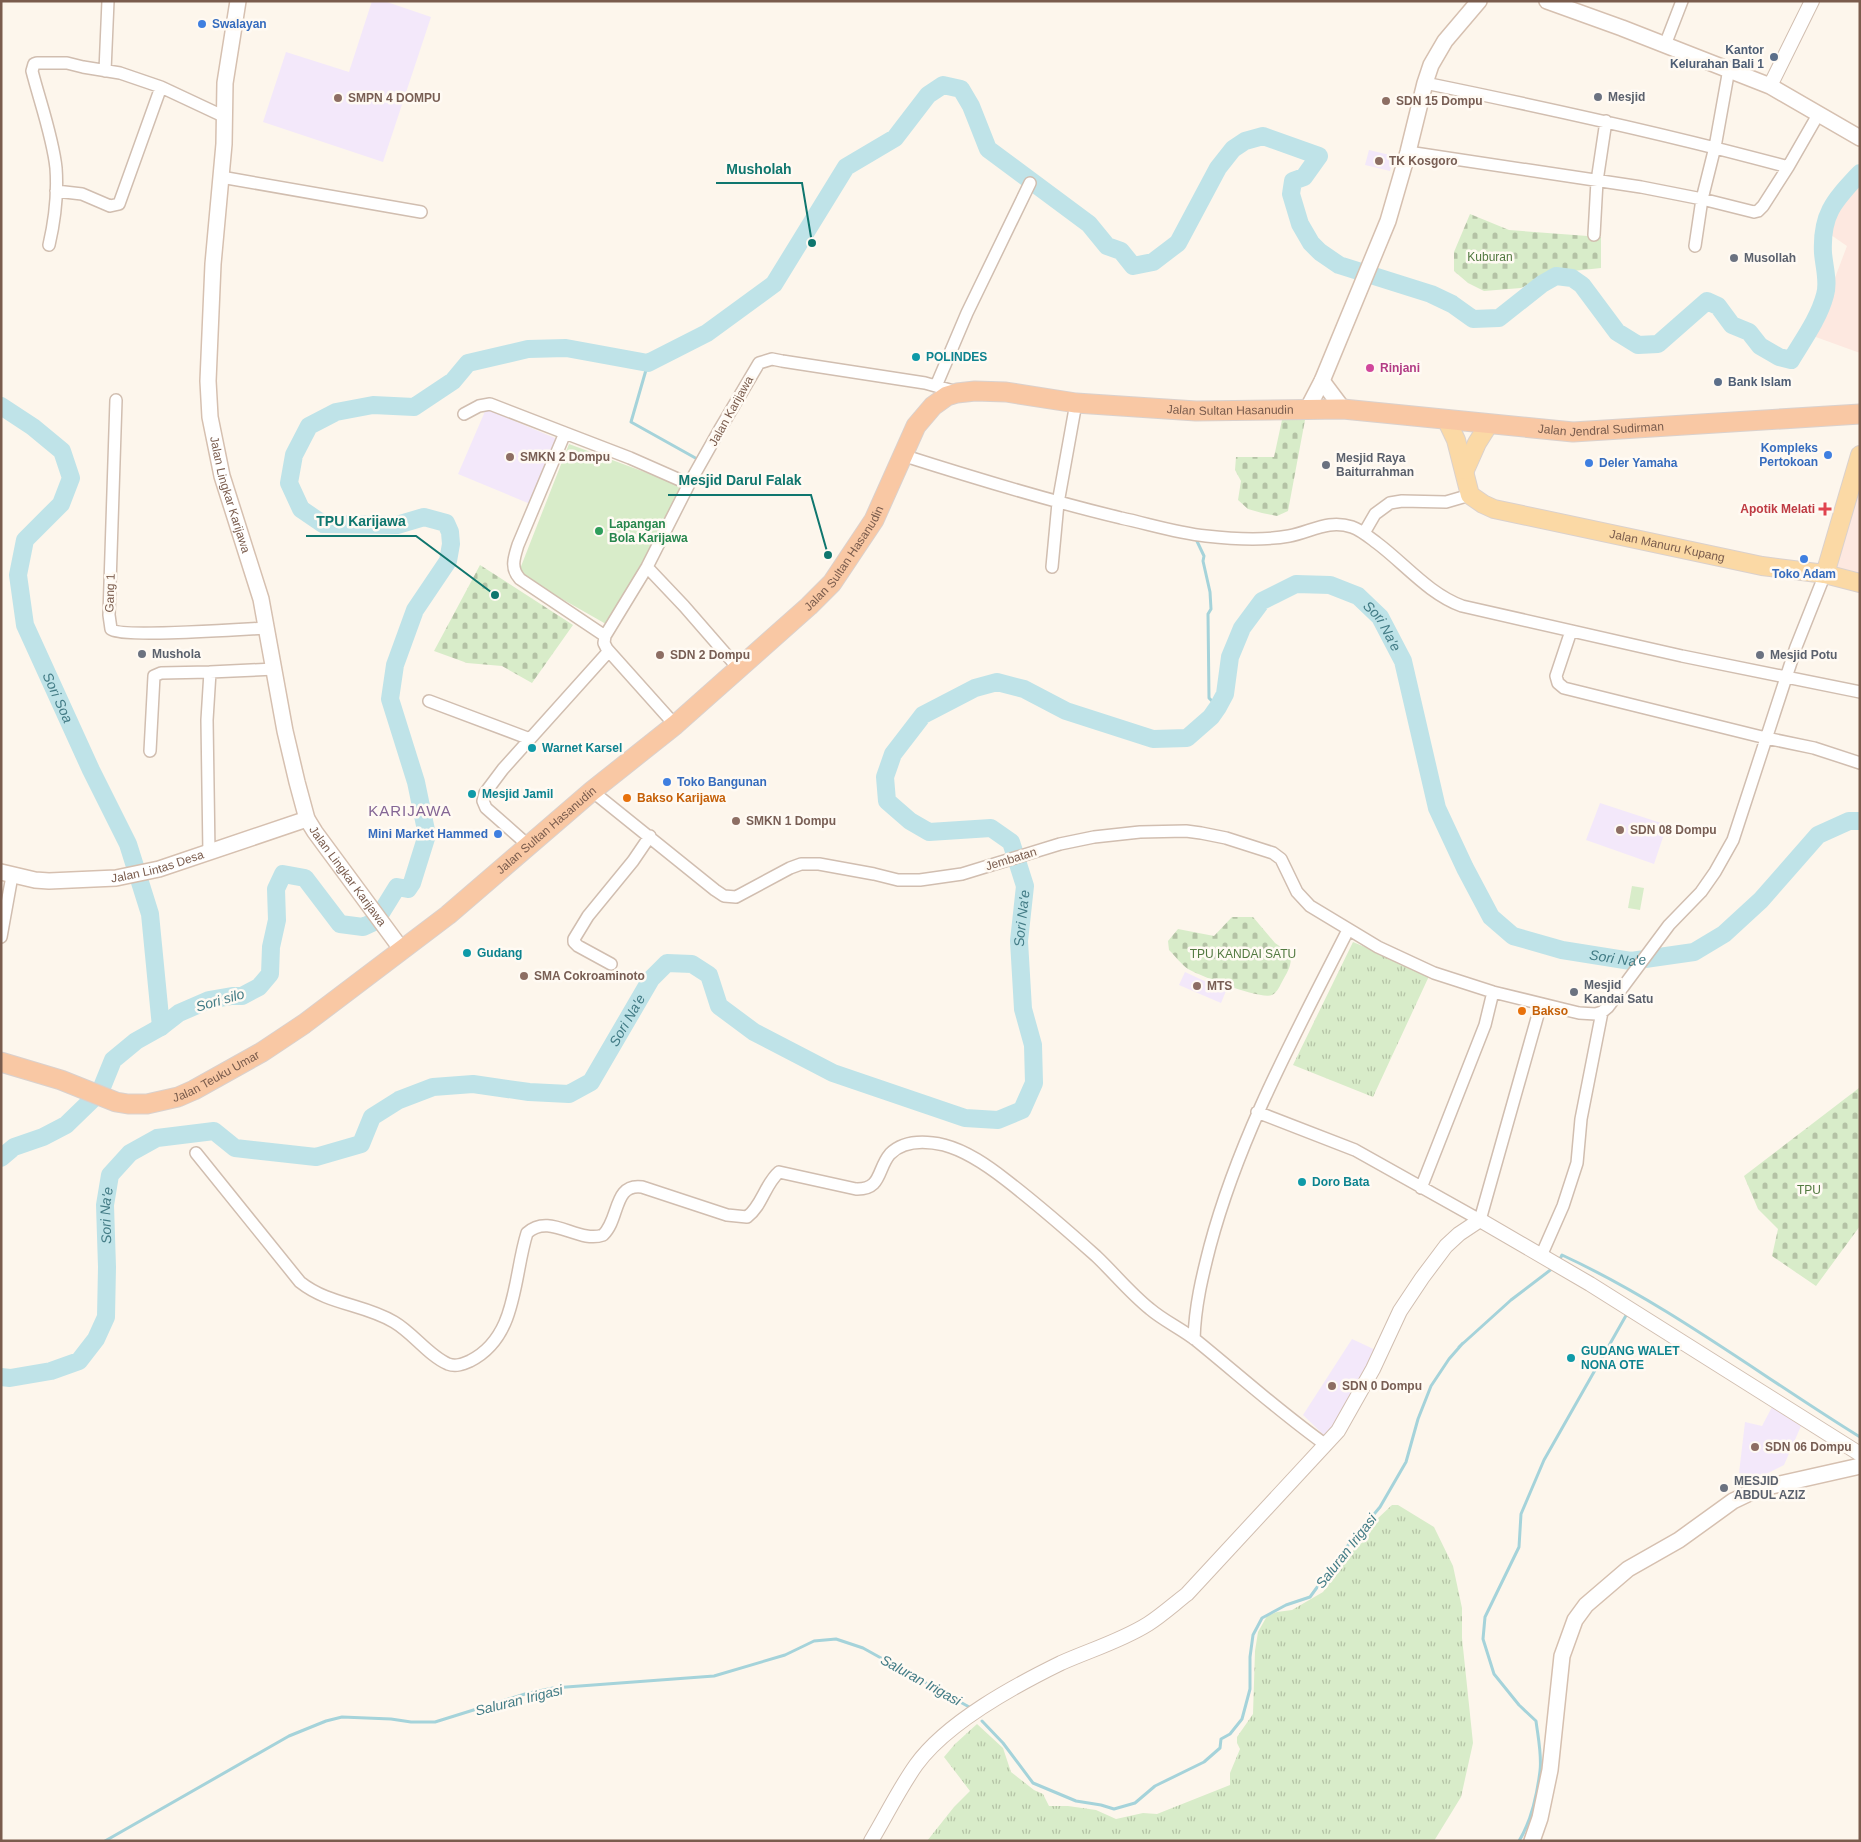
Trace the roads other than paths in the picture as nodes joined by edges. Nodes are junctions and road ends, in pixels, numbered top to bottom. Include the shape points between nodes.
1 (108, 1) edge
2 (238, 1) edge
3 (1479, 1) edge
4 (1547, 1) edge
5 (1682, 1) edge
6 (1812, 1) edge
7 (1665, 45) junction
8 (1729, 69) junction
9 (105, 70) junction
10 (1425, 83) junction
11 (1770, 86) junction
12 (161, 87) junction
13 (1819, 113) junction
14 (224, 118) junction
15 (1606, 121) junction
16 (1860, 138) edge
17 (1715, 147) junction
18 (1408, 152) junction
19 (1788, 167) junction
20 (221, 177) junction
21 (1597, 181) junction
22 (1030, 183) dead end
23 (56, 191) junction
24 (1702, 199) junction
25 (421, 212) dead end
26 (1594, 235) dead end
27 (49, 245) dead end
28 (1695, 246) dead end
29 (1322, 380) junction
30 (931, 385) junction
31 (958, 393) junction
32 (116, 400) dead end
33 (1076, 403) junction
34 (933, 406) junction
35 (1308, 408) junction
36 (1342, 409) junction
37 (464, 414) dead end
38 (1860, 414) edge
39 (1446, 419) junction
40 (1489, 424) junction
41 (565, 433) junction
42 (902, 454) junction
43 (1860, 455) edge
44 (1465, 470) junction
45 (689, 484) junction
46 (1470, 495) junction
47 (1058, 503) junction
48 (1364, 533) junction
49 (647, 567) junction
50 (1052, 567) dead end
51 (1825, 574) junction
52 (1860, 583) edge
53 (267, 628) junction
54 (1571, 631) junction
55 (605, 636) junction
56 (609, 651) junction
57 (738, 668) junction
58 (274, 669) junction
59 (210, 672) junction
60 (1787, 677) junction
61 (1860, 692) edge
62 (429, 701) dead end
63 (675, 725) junction
64 (1766, 738) junction
65 (530, 739) junction
66 (150, 751) dead end
67 (1860, 763) edge
68 (592, 791) junction
69 (308, 819) junction
70 (650, 836) junction
71 (529, 846) junction
72 (210, 854) junction
73 (7, 874) edge
74 (1348, 930) junction
75 (1, 937) edge
76 (402, 950) junction
77 (611, 964) dead end
78 (1493, 992) junction
79 (1541, 1004) junction
80 (1602, 1012) junction
81 (1, 1062) edge
82 (1257, 1112) junction
83 (196, 1153) dead end
84 (1421, 1188) junction
85 (1480, 1220) junction
86 (1541, 1256) junction
87 (1194, 1339) junction
88 (1326, 1445) junction
89 (1860, 1454) edge
90 (1860, 1466) edge
91 (872, 1841) edge
92 (1532, 1841) edge

1 - 9 street
2 - 14 main road, Jalan Lingkar Karijawa via 225,82
3 - 10 main road via 1439,49
4 - 7 main road
5 - 7 street
6 - 11 street
7 - 8 main road
8 - 11 main road
8 - 17 street
9 - 12 street
9 - 23 street via 57,62 37,63 32,67 53,150
10 - 15 street
10 - 18 main road
11 - 13 main road
12 - 14 street
12 - 23 street via 118,204 110,206 82,194
13 - 16 main road
13 - 19 street
14 - 20 main road, Jalan Lingkar Karijawa
15 - 17 street
15 - 21 street
17 - 19 street
17 - 24 street
18 - 21 street
18 - 29 main road via 1388,221
19 - 24 street via 1756,212
20 - 25 street
20 - 53 main road, Jalan Lingkar Karijawa via 213,264 208,381 210,417 222,476
21 - 24 street
21 - 26 street
22 - 30 street
23 - 27 street
24 - 28 street
29 - 35 main road
29 - 36 main road
30 - 31 street
30 - 34 street
30 - 45 street, Jalan Karijawa via 777,360 762,361
31 - 33 highway, Jalan Sultan Hasanudin via 1006,392
31 - 34 highway, Jalan Sultan Hasanudin via 941,399
32 - 53 street, Gang 1 via 111,629 146,633
33 - 35 highway, Jalan Sultan Hasanudin via 1196,411
33 - 47 street
34 - 42 highway, Jalan Sultan Hasanudin via 916,426
35 - 36 highway, Jalan Sultan Hasanudin
36 - 39 highway, Jalan Jendral Sudirman
37 - 41 street via 490,404
38 - 40 highway, Jalan Jendral Sudirman via 1573,432
39 - 40 highway, Jalan Jendral Sudirman
39 - 44 main road
40 - 44 main road
41 - 45 street
41 - 55 street via 518,545 513,567 520,579
42 - 47 street
42 - 57 highway, Jalan Sultan Hasanudin via 874,520 832,583
43 - 51 main road
44 - 46 main road
45 - 49 street, Jalan Karijawa
46 - 48 street via 1446,502 1390,503 1375,514
46 - 51 main road, Jalan Manuru Kupang via 1494,509 1514,514 1762,566
47 - 48 street via 1205,536 1239,539 1288,536 1317,527 1340,525
47 - 50 street
48 - 54 street via 1448,601
49 - 55 street, Jalan Karijawa
49 - 57 street
51 - 52 main road, Jalan Manuru Kupang
51 - 60 street
53 - 58 main road, Jalan Lingkar Karijawa
54 - 60 street
54 - 64 street via 1556,676 1564,688
55 - 56 street
56 - 63 street
56 - 65 street
57 - 63 highway, Jalan Sultan Hasanudin
58 - 59 street
58 - 69 main road, Jalan Lingkar Karijawa via 285,731
59 - 66 street via 154,676
59 - 72 street
60 - 61 street
60 - 64 street
62 - 65 street
63 - 68 highway, Jalan Sultan Hasanudin
64 - 67 street via 1825,751
64 - 80 street via 1726,854 1701,892 1669,925
65 - 71 street via 485,793 483,801 489,811
68 - 70 street
68 - 71 highway, Jalan Sultan Hasanudin
69 - 72 main road, Jalan Lintas Desa
69 - 76 main road, Jalan Lingkar Karijawa
70 - 74 street, Jembatan via 715,890 732,898 802,864 819,864 910,881 962,874 1094,837 1186,831 1226,838 1273,853 1281,859 1304,901
70 - 77 street via 574,939 578,946
71 - 76 highway, Jalan Sultan Hasanudin
72 - 73 main road, Jalan Lintas Desa via 159,870 116,878 49,881
73 - 75 street
74 - 78 street, Jembatan via 1434,973
74 - 82 street
76 - 81 highway, Jalan Teuku Umar via 269,1047 178,1097 147,1104 128,1104
78 - 79 street, Jembatan
78 - 84 street via 1485,1025
79 - 80 street, Jembatan via 1579,1013
79 - 85 street
80 - 86 street via 1581,1119 1577,1163 1564,1206
82 - 84 street via 1356,1150
82 - 87 street via 1219,1212 1197,1298
83 - 87 street via 300,1282 323,1297 393,1321 437,1357 453,1365 476,1358 502,1331 527,1234 537,1226 591,1237 603,1236 630,1186 727,1214 747,1216 779,1172 867,1188 874,1184 889,1156 896,1150 907,1144 920,1143 944,1145 988,1167 1095,1256 1149,1308
84 - 85 street
85 - 86 street
85 - 88 street via 1446,1246 1400,1310 1373,1369 1338,1431
86 - 89 street
87 - 88 street
88 - 91 street via 1187,1594 1166,1612 1147,1625 1062,1663 980,1708 932,1747 917,1764
90 - 92 main road via 1746,1494 1679,1540 1628,1569 1586,1605 1575,1620 1562,1656 1550,1770

